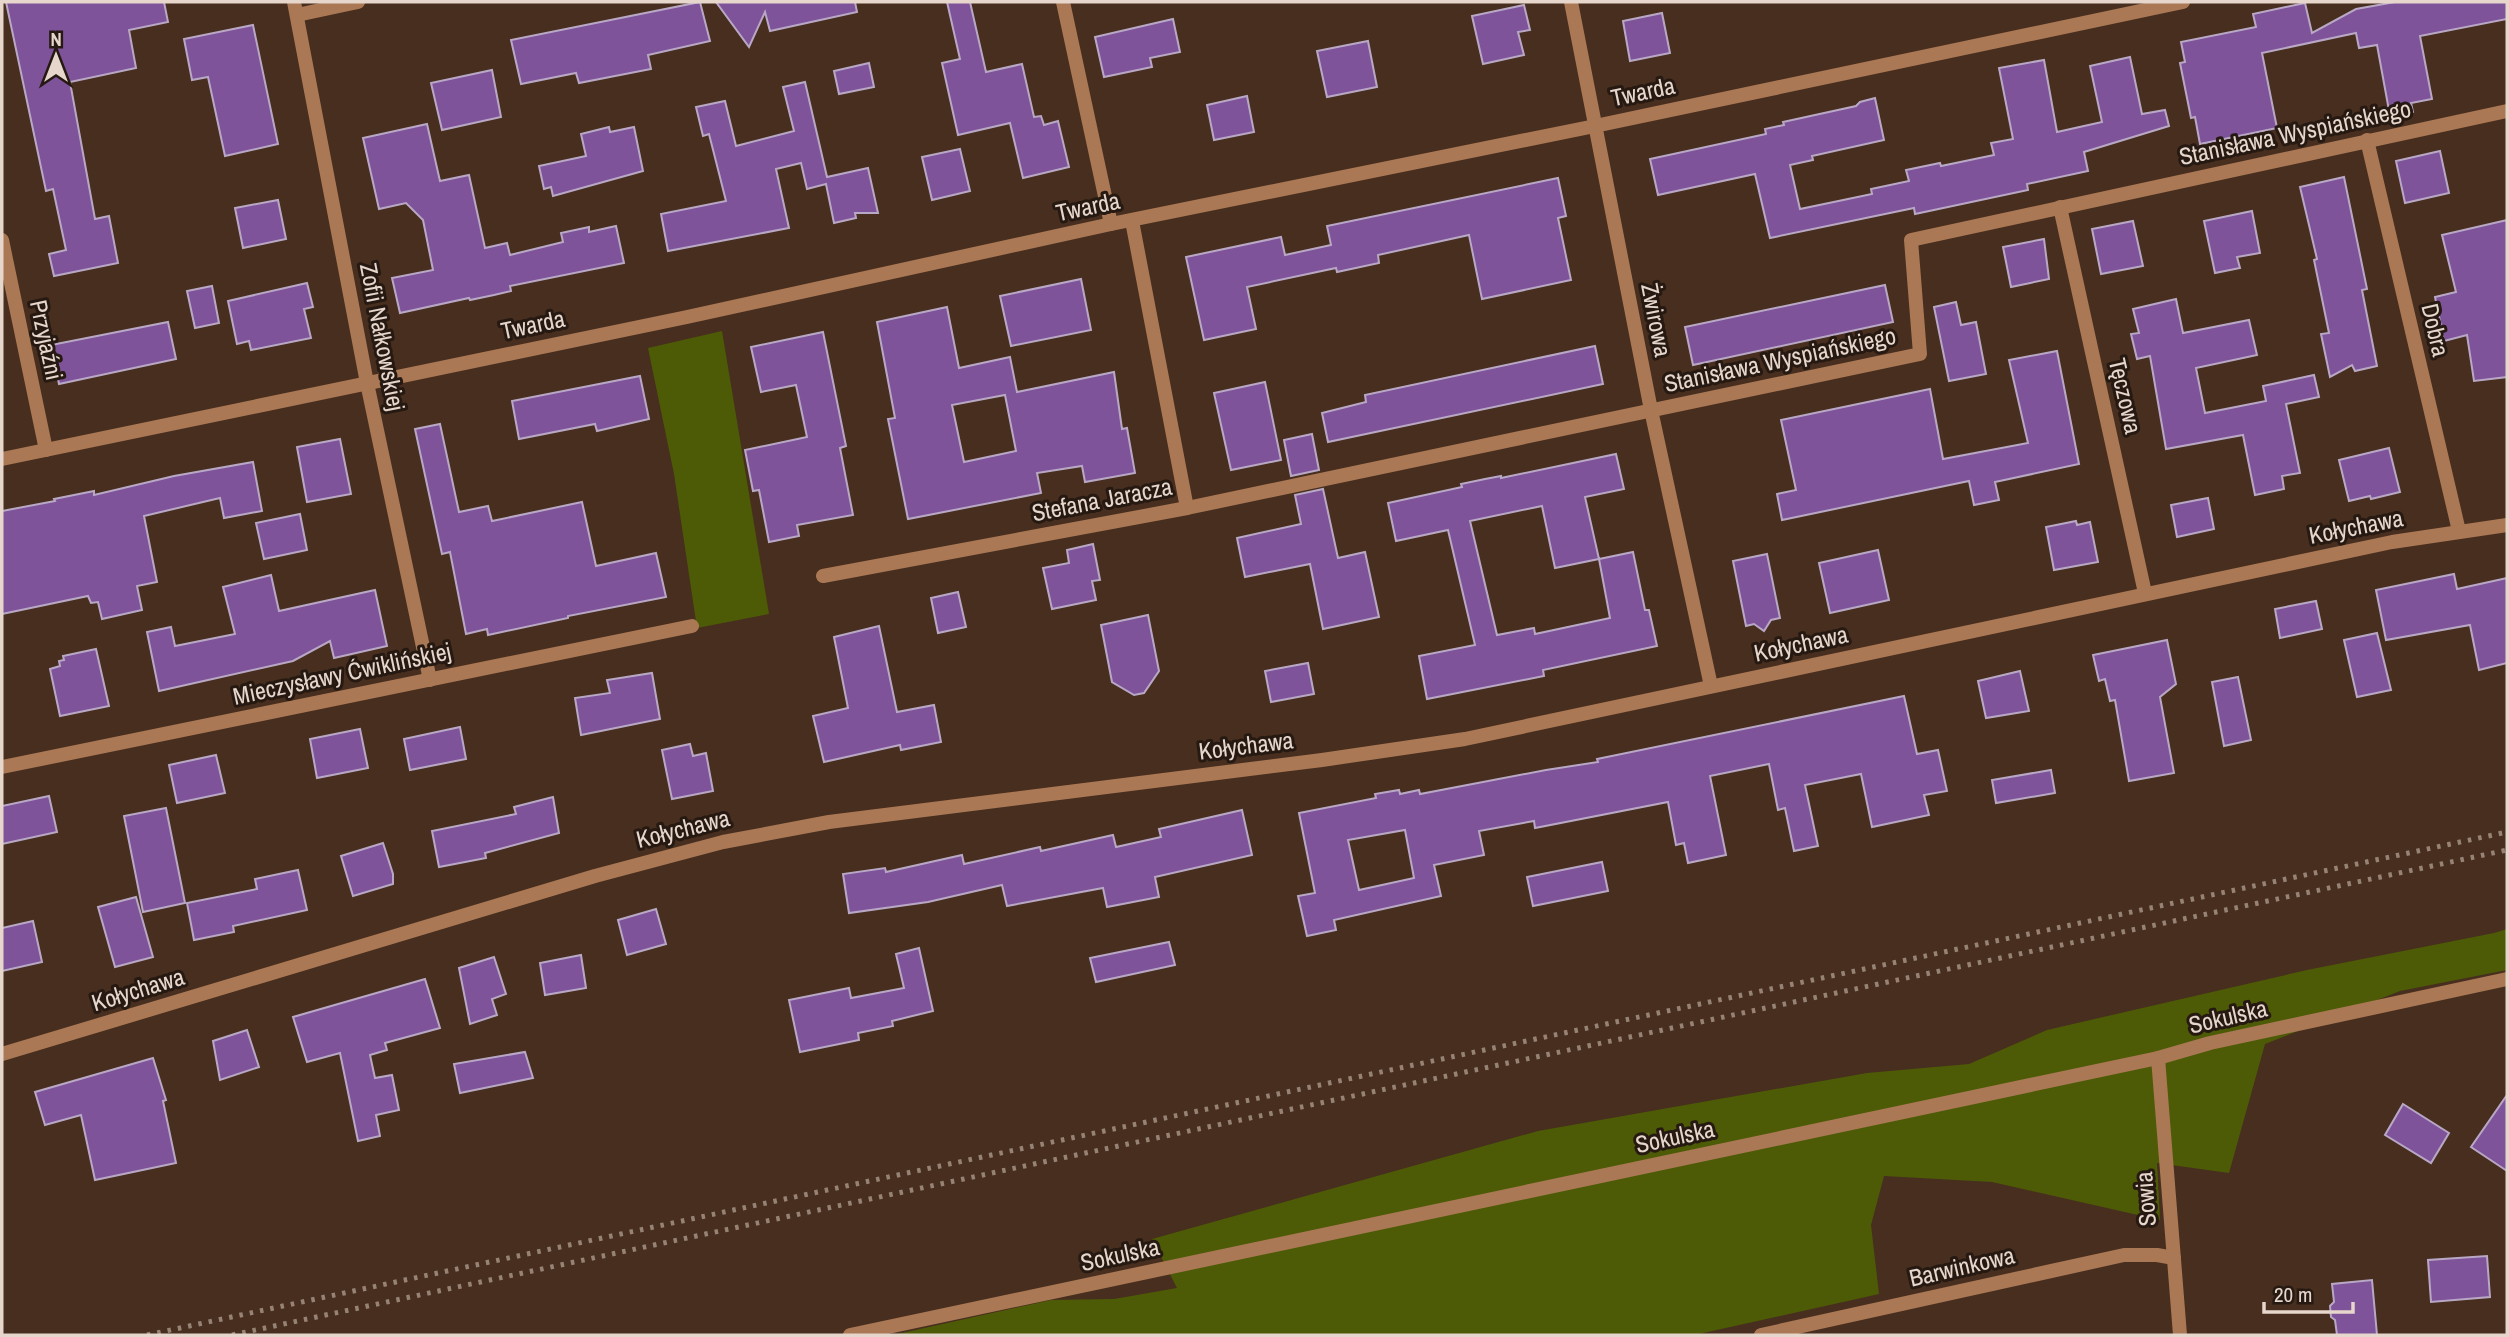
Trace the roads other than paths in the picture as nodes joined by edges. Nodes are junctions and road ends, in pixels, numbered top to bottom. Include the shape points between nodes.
1 (358, 2) edge
2 (1063, 2) edge
3 (1571, 2) edge
4 (2183, 2) edge
5 (295, 8) edge
6 (2507, 111) edge
7 (1595, 126) junction
8 (2367, 140) junction
9 (2060, 208) junction
10 (1132, 221) junction
11 (1111, 224) junction
12 (2, 240) edge
13 (367, 383) junction
14 (1651, 410) junction
15 (47, 450) junction
16 (2, 459) edge
17 (1188, 508) junction
18 (2507, 525) edge
19 (2459, 531) junction
20 (823, 576) dead end
21 (2146, 593) junction
22 (692, 626) dead end
23 (430, 680) junction
24 (1712, 686) junction
25 (2, 767) edge
26 (2507, 979) edge
27 (2, 1054) edge
28 (2158, 1058) junction
29 (2174, 1258) junction
30 (850, 1335) edge
31 (1761, 1335) edge
32 (2180, 1335) edge

1 - 5 street
2 - 11 street
3 - 7 street, Żwirowa
4 - 7 street, Twarda
5 - 13 street, Zofii Nałkowskiej
6 - 8 street, Stanisława Wyspiańskiego
7 - 10 street, Twarda
7 - 14 street, Żwirowa
8 - 9 street, Stanisława Wyspiańskiego
8 - 19 street, Dobra
9 - 14 street, Stanisława Wyspiańskiego via 1911,240 1920,354
9 - 21 street, Tęczowa
10 - 11 street, Twarda
10 - 17 street, Stefana Jaracza
11 - 13 street, Twarda
12 - 15 street, Przyjaźni
13 - 15 street, Twarda
13 - 23 street, Zofii Nałkowskiej
14 - 17 street, Stanisława Wyspiańskiego
14 - 24 street, Żwirowa
15 - 16 street, Twarda
17 - 20 street, Stefana Jaracza
18 - 19 street, Kołychawa
19 - 21 street, Kołychawa
21 - 24 street, Kołychawa
22 - 23 street, Mieczysławy Ćwiklińskiej
23 - 25 street, Mieczysławy Ćwiklińskiej
24 - 27 street, Kołychawa via 1398,750 867,817 723,842
26 - 28 street, Sokulska
28 - 29 street, Sowia
28 - 30 street, Sokulska
29 - 31 street, Barwinkowa via 2124,1255
29 - 32 street, Sowia

